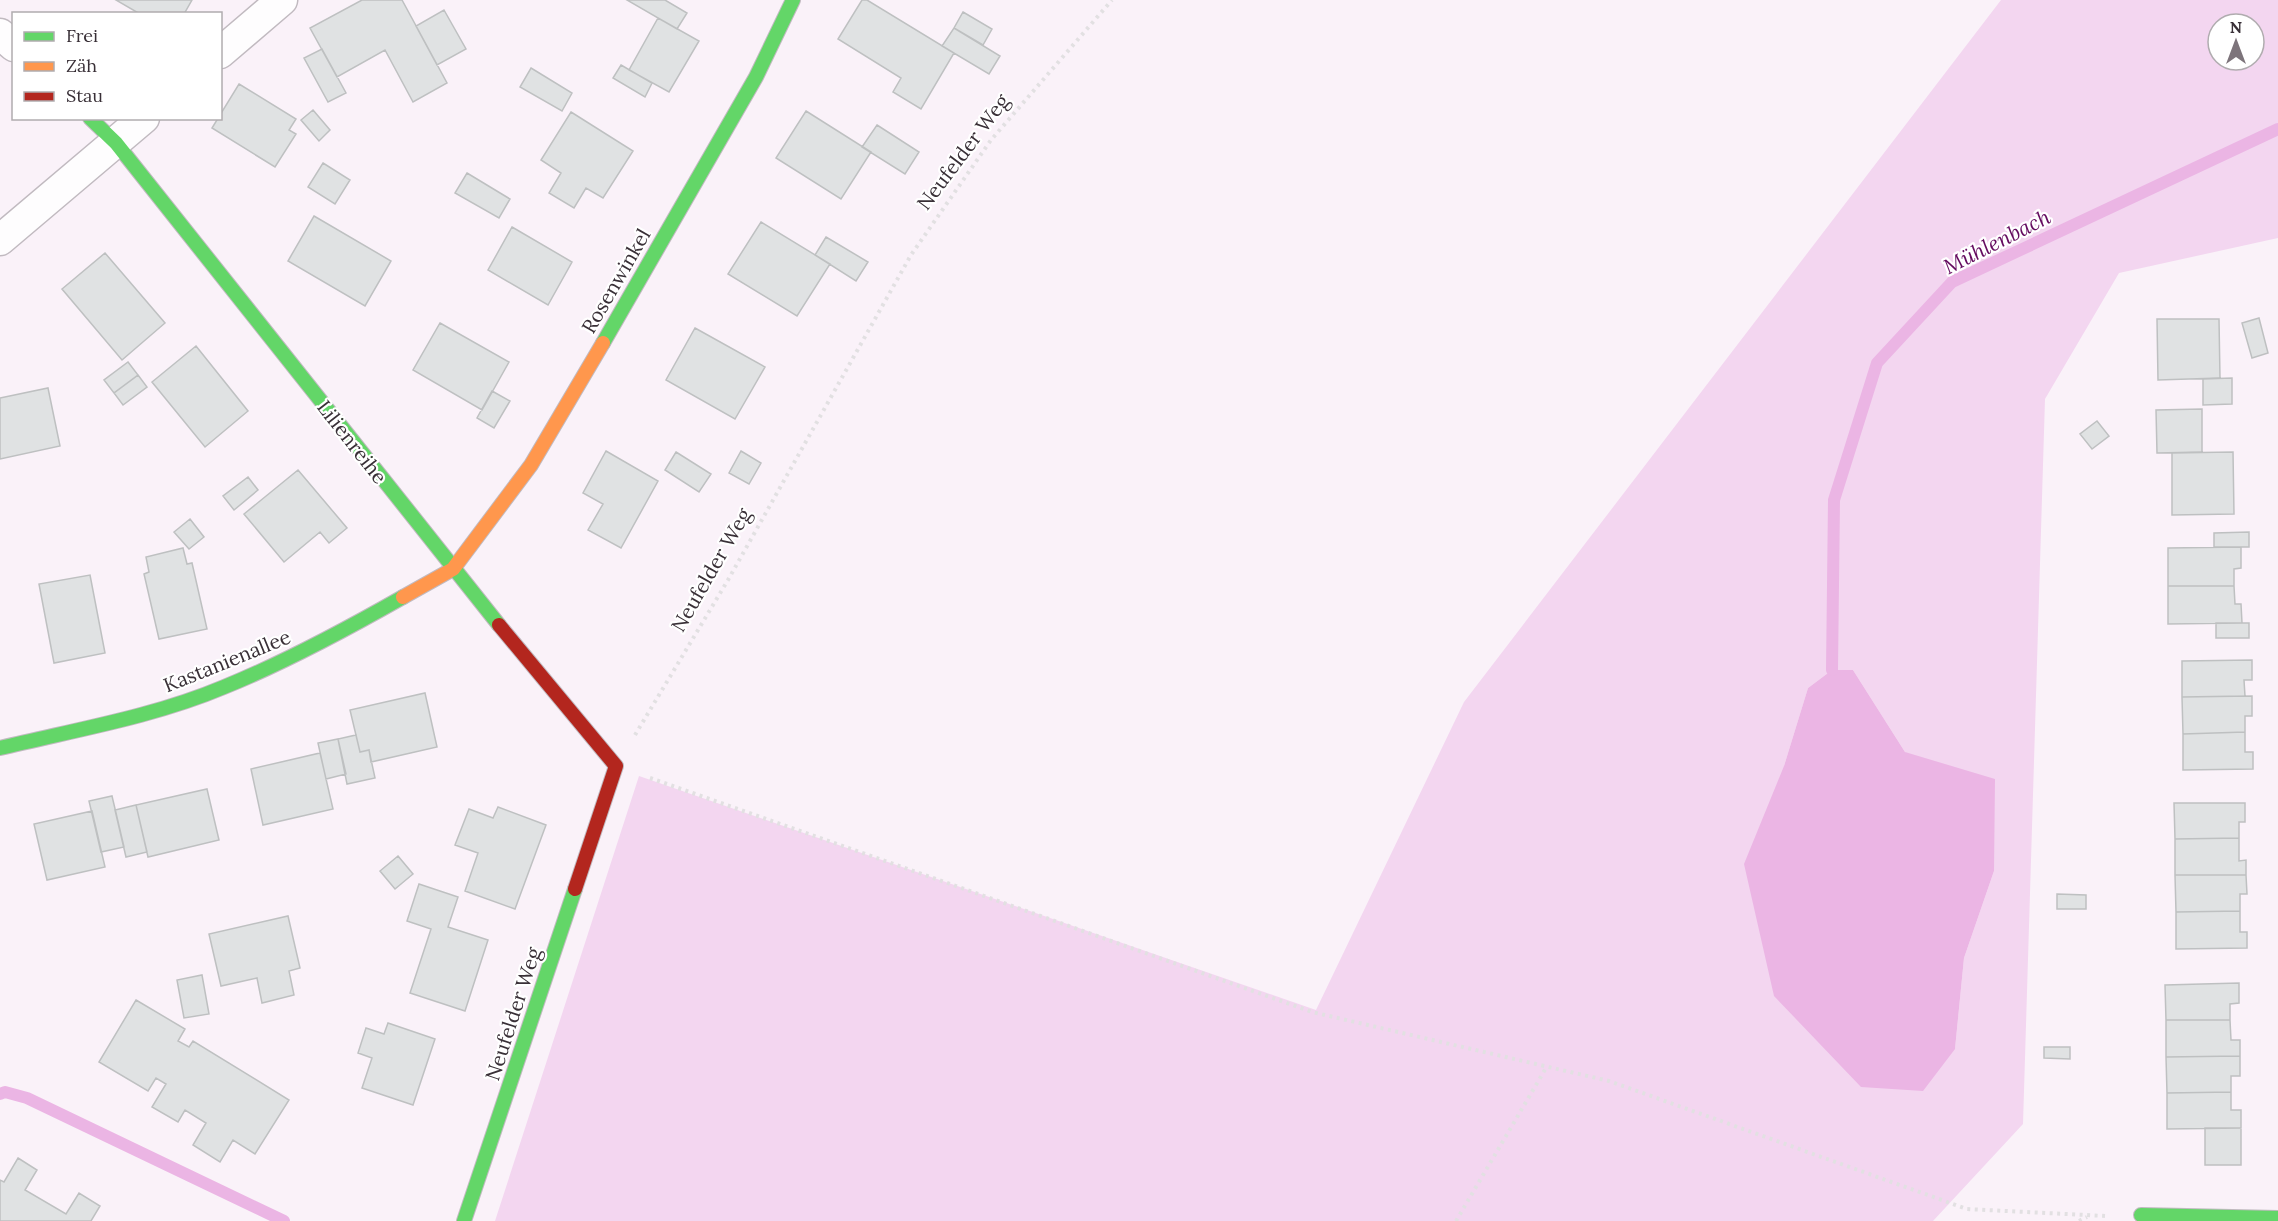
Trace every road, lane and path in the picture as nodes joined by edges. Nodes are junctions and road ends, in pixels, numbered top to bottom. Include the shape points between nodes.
1 (282, 0) edge
2 (794, 0) edge
3 (1112, 0) edge
4 (0, 34) edge
5 (12, 44) edge
6 (222, 51) edge
7 (92, 120) edge
8 (142, 120) edge
9 (116, 143) junction
10 (0, 240) edge
11 (453, 569) junction
12 (0, 748) edge
13 (616, 766) junction
14 (1546, 1068) junction
15 (2141, 1215) dead end
16 (2278, 1218) edge
17 (2088, 1219) edge
18 (464, 1221) edge
19 (1456, 1221) edge
20 (2079, 1221) edge

1 - 6 street
2 - 11 street, Rosenwinkel via 708,162 531,465
3 - 13 path, Neufelder Weg via 991,140 911,255 728,580
4 - 5 street
7 - 9 street, Lilienreihe
8 - 9 street
9 - 10 street
9 - 11 street, Lilienreihe
11 - 12 street, Kastanienallee via 331,638 223,688 148,712
11 - 13 street, Lilienreihe
13 - 14 path via 1312,1012
13 - 18 street, Neufelder Weg
14 - 17 path via 1609,1081 1967,1209
14 - 19 path
15 - 16 street
17 - 20 path

